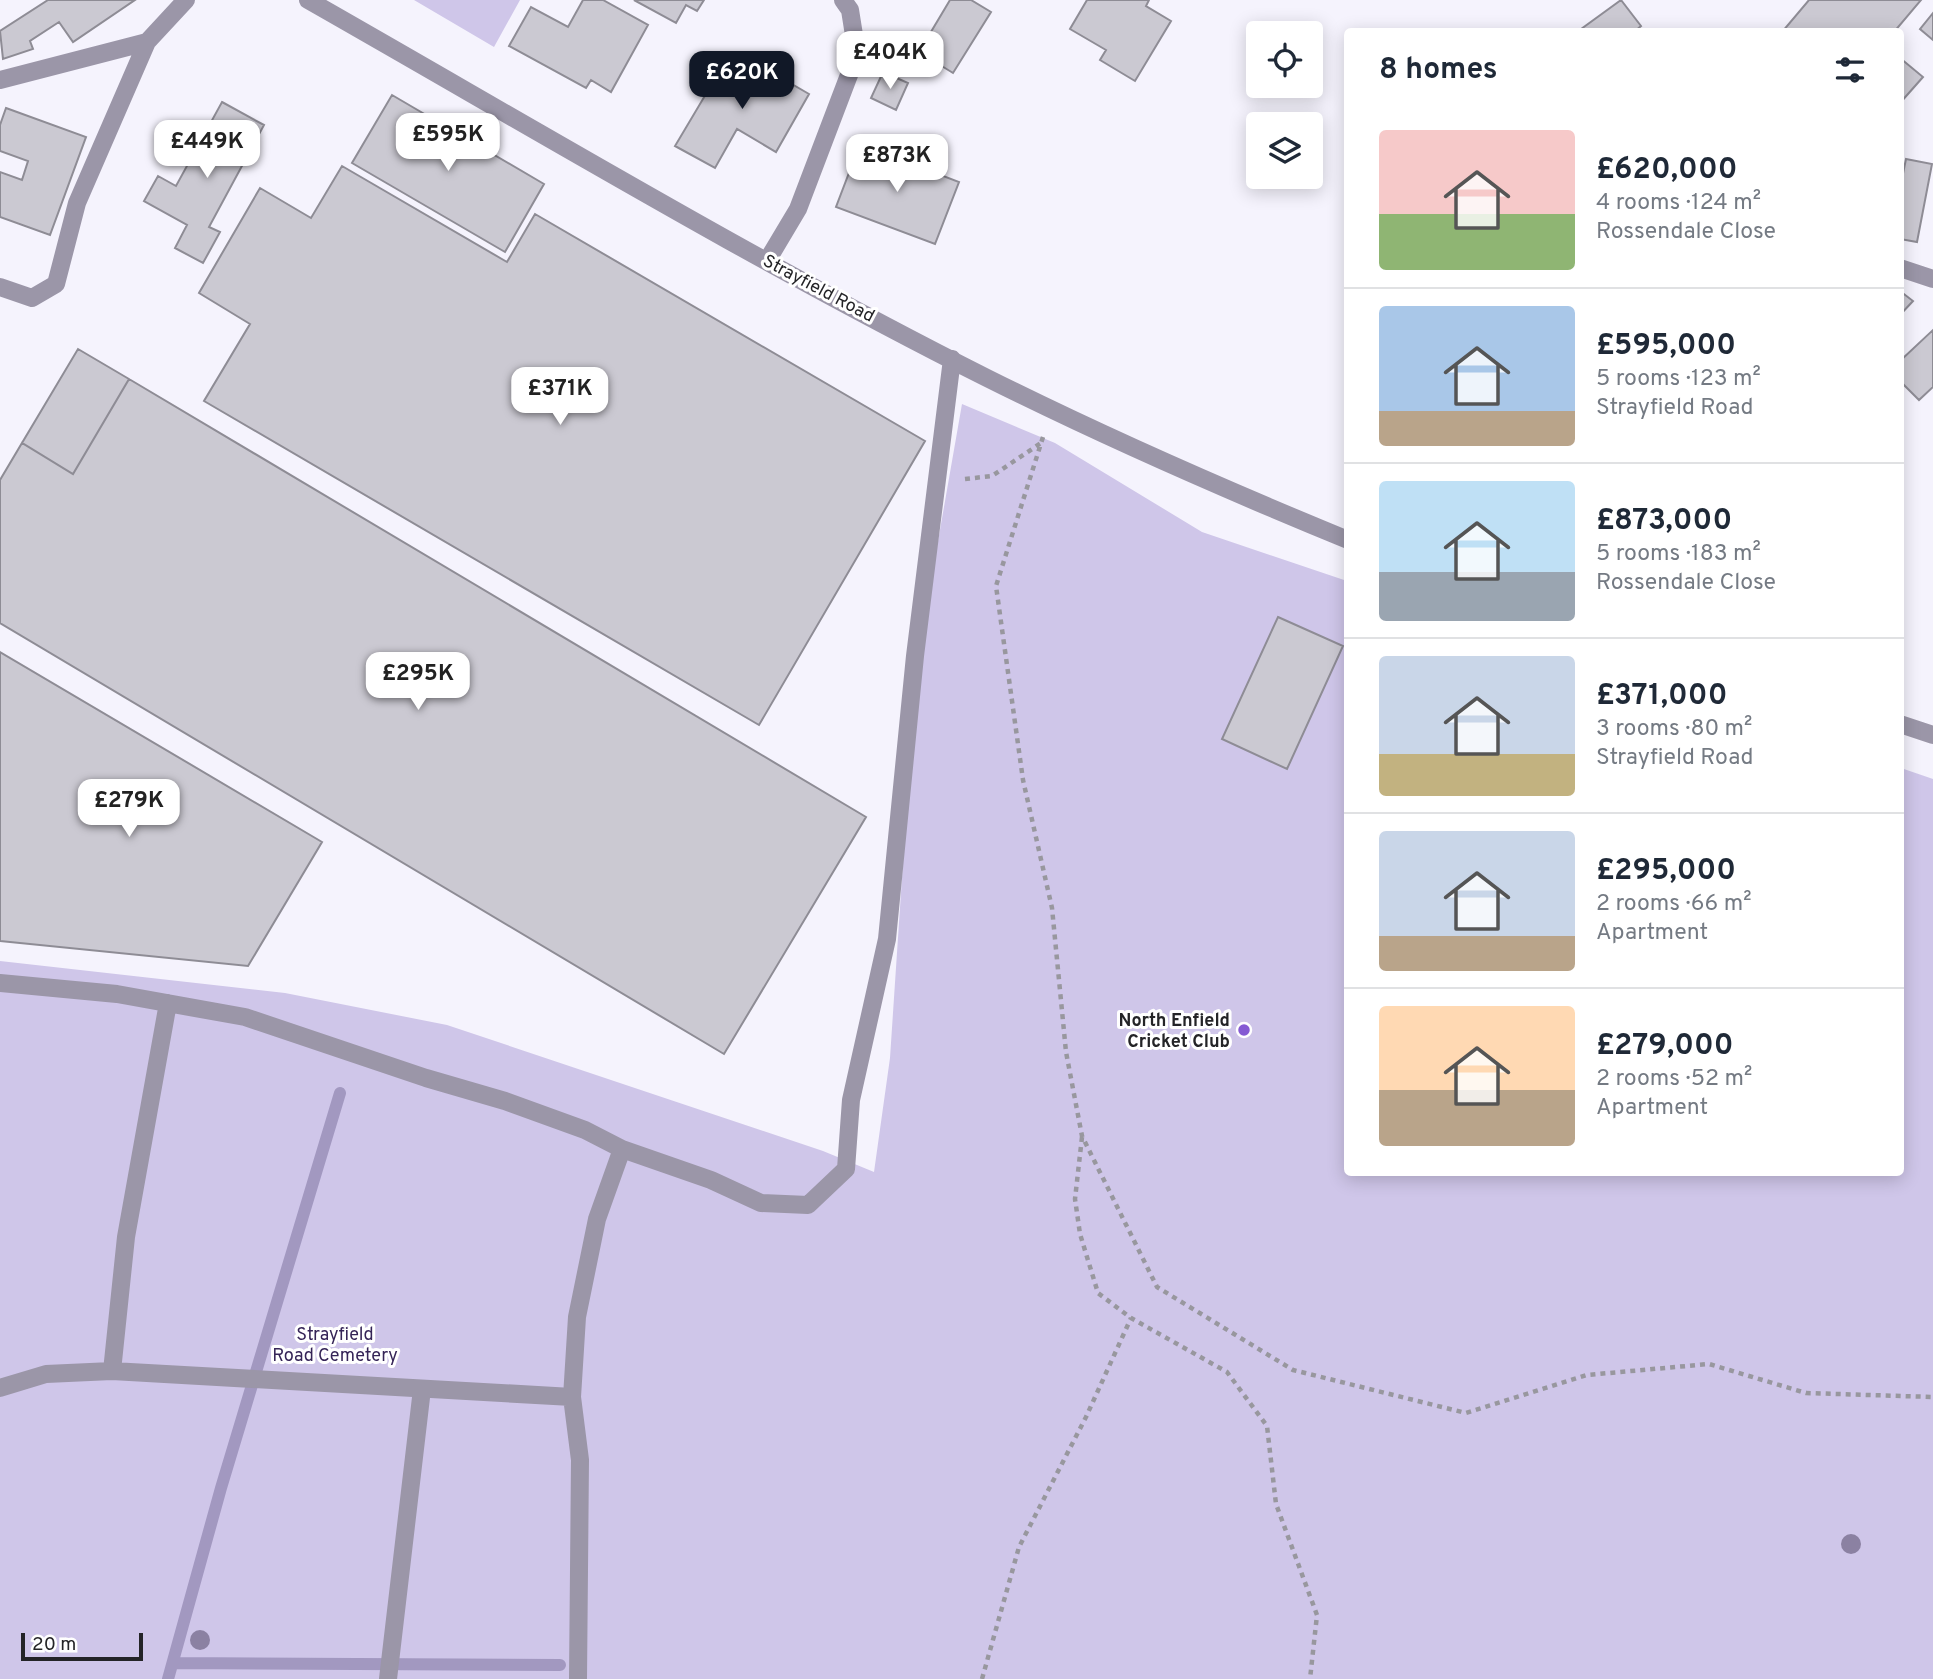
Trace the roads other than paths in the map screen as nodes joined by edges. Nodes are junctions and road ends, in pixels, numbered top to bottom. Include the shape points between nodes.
1 (186, 0) edge
2 (308, 0) edge
3 (843, 0) edge
4 (147, 42) junction
5 (0, 80) edge
6 (767, 261) junction
7 (1904, 269) edge
8 (1933, 279) edge
9 (0, 287) edge
10 (952, 359) junction
11 (1344, 538) edge
12 (1904, 725) edge
13 (1933, 735) edge
14 (0, 983) edge
15 (168, 1003) junction
16 (622, 1149) junction
17 (112, 1371) junction
18 (0, 1388) edge
19 (422, 1390) junction
20 (572, 1397) junction
21 (388, 1679) edge
22 (578, 1679) edge

1 - 4 street
2 - 6 street, Strayfield Road
3 - 6 street via 850,10 857,54 798,209
4 - 5 street
4 - 9 street via 77,203 56,284 32,298
6 - 10 street, Strayfield Road
7 - 8 street
10 - 11 street, Strayfield Road via 1192,476
10 - 16 street via 915,656 887,939 851,1101 846,1169 807,1205 761,1203
12 - 13 street
14 - 15 street
15 - 16 street via 245,1017 505,1101
15 - 17 street via 125,1237
16 - 20 street via 597,1219 577,1317
17 - 18 street via 46,1374
17 - 19 street
19 - 20 street
19 - 21 street
20 - 22 street via 580,1461

